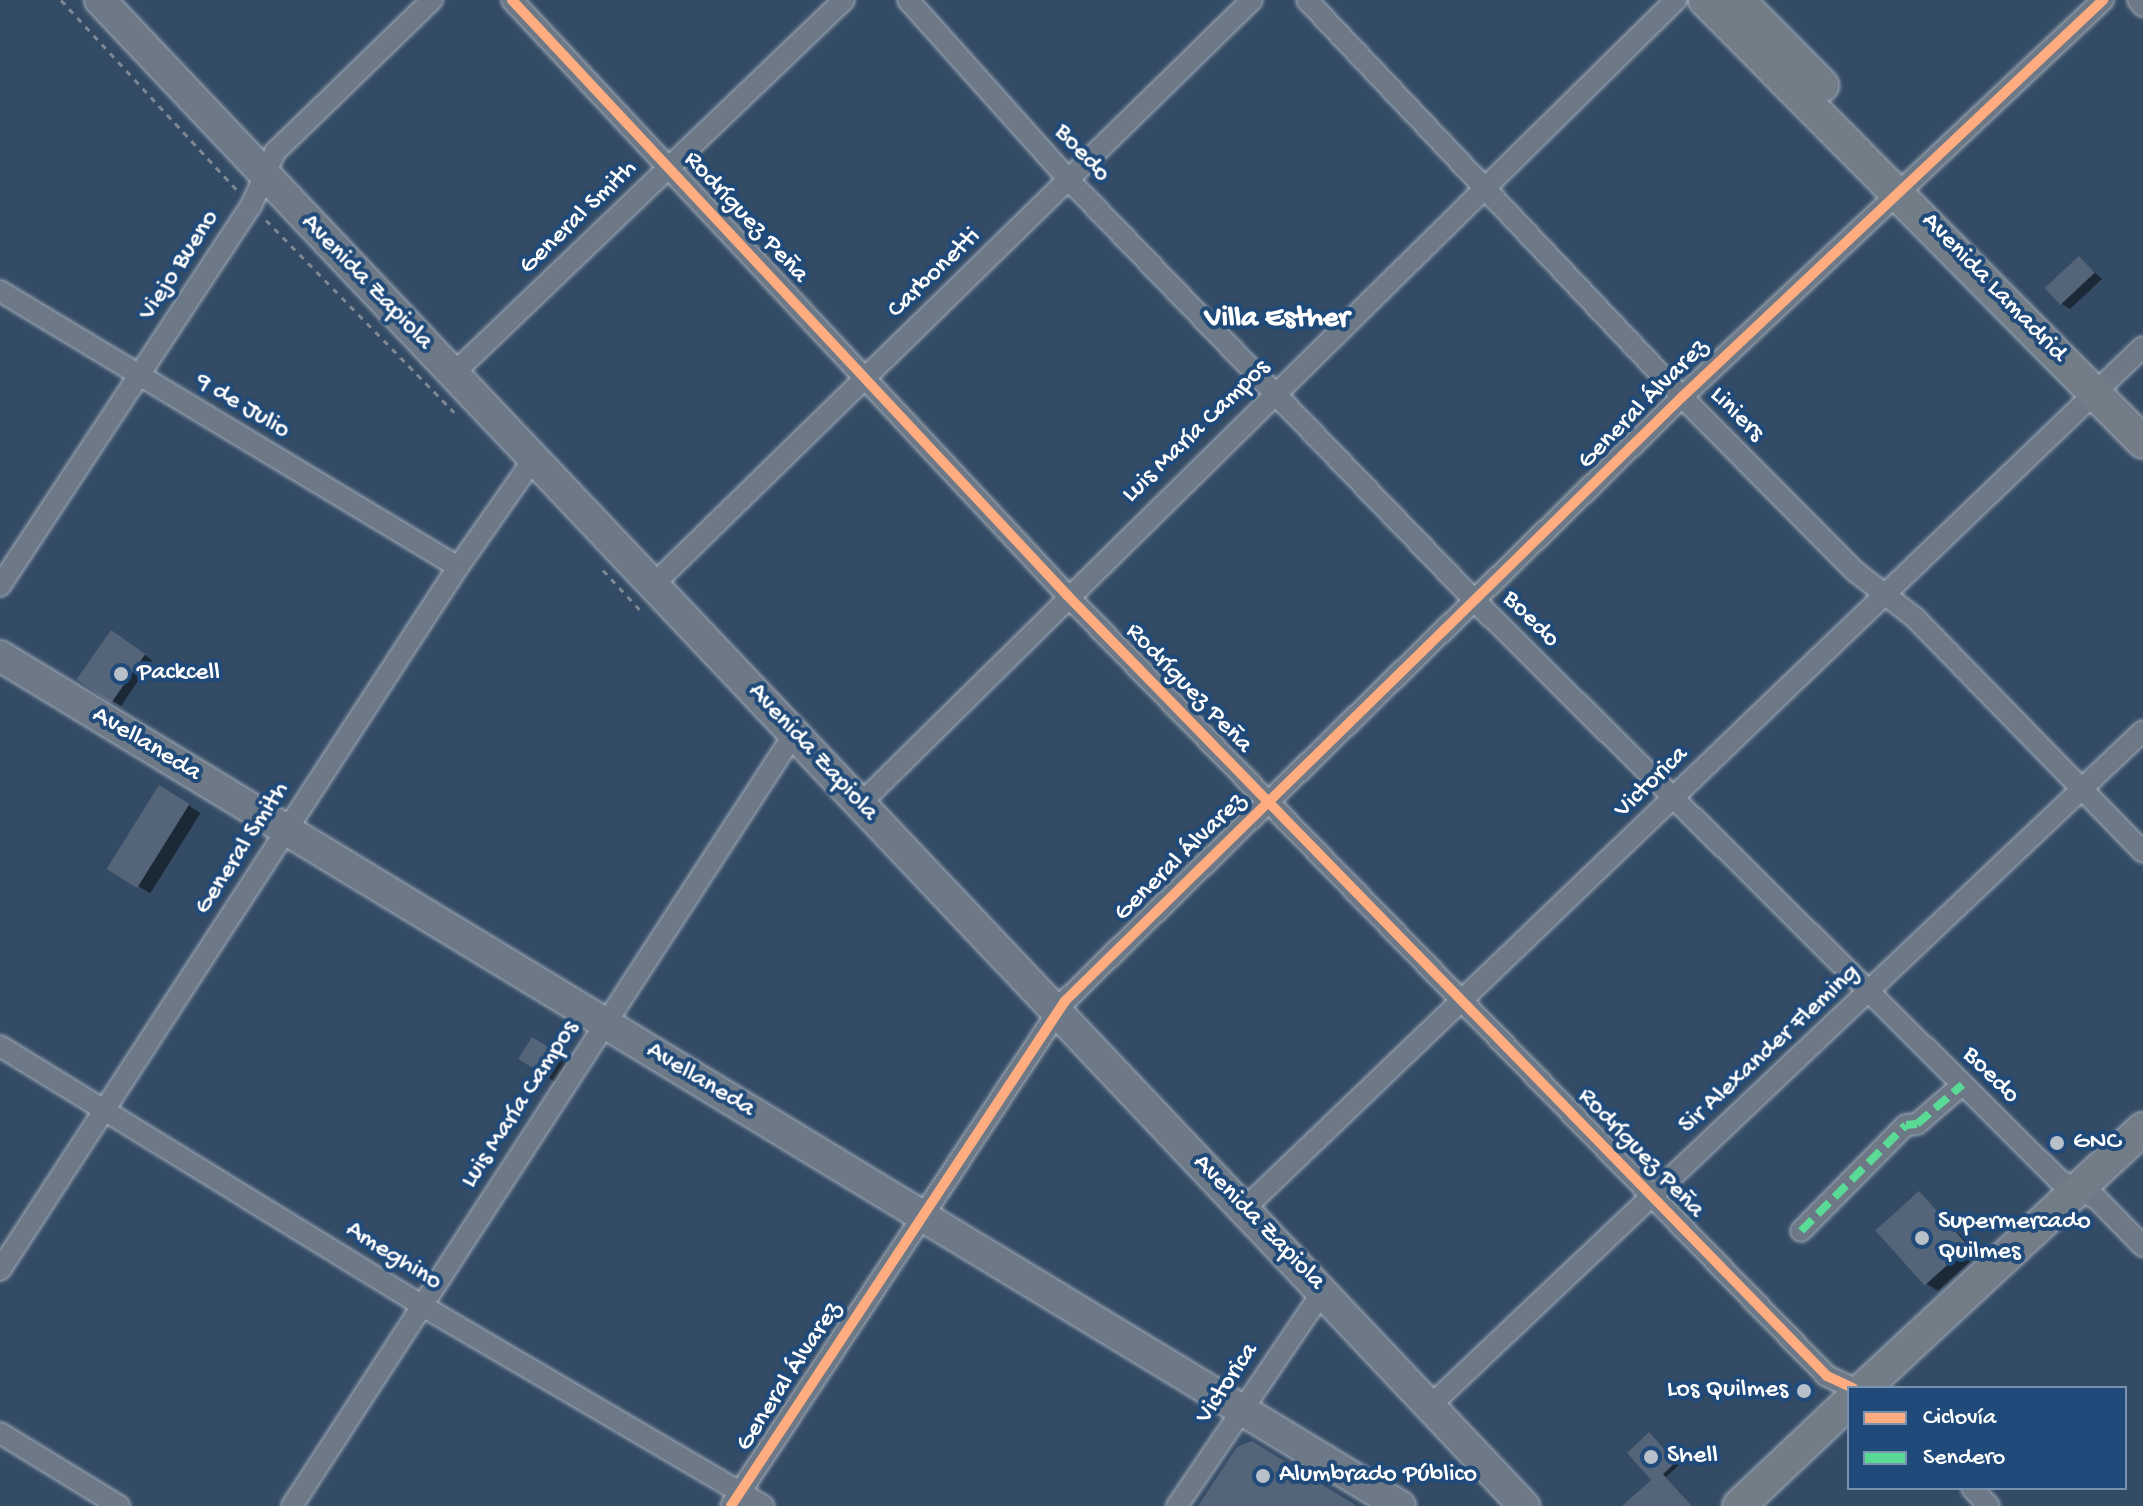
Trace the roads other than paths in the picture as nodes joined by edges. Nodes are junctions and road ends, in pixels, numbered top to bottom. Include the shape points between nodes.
1 (100, 0) edge
2 (432, 0) edge
3 (512, 0) edge
4 (844, 0) edge
5 (908, 0) edge
6 (1252, 0) edge
7 (1307, 0) edge
8 (1676, 0) edge
9 (1705, 0) edge
10 (1738, 0) edge
11 (2103, 0) edge
12 (2138, 0) edge
13 (2143, 6) edge
14 (669, 169) junction
15 (264, 175) junction
16 (1070, 181) junction
17 (1906, 184) junction
18 (1484, 189) junction
19 (0, 291) edge
20 (2143, 347) edge
21 (453, 374) junction
22 (138, 376) junction
23 (864, 379) junction
24 (2101, 385) junction
25 (1273, 393) junction
26 (1682, 397) junction
27 (2143, 413) edge
28 (2143, 442) edge
29 (533, 460) junction
30 (458, 567) junction
31 (0, 586) edge
32 (1067, 595) junction
33 (1885, 595) junction
34 (647, 598) junction
35 (1477, 603) junction
36 (0, 656) edge
37 (2143, 731) edge
38 (794, 734) junction
39 (2082, 790) junction
40 (1672, 799) junction
41 (860, 804) junction
42 (1269, 804) junction
43 (286, 830) junction
44 (2143, 852) edge
45 (1869, 993) junction
46 (1463, 1003) junction
47 (1057, 1010) junction
48 (606, 1024) junction
49 (0, 1046) edge
50 (1962, 1085) junction
51 (105, 1110) junction
52 (2143, 1129) edge
53 (2078, 1190) junction
54 (1651, 1199) junction
55 (1244, 1209) junction
56 (923, 1214) junction
57 (1801, 1231) dead end
58 (2143, 1246) edge
59 (0, 1270) edge
60 (1323, 1291) junction
61 (421, 1305) junction
62 (1849, 1386) edge
63 (1866, 1386) edge
64 (1847, 1404) edge
65 (1431, 1405) junction
66 (1242, 1408) junction
67 (0, 1433) edge
68 (1974, 1490) edge
69 (736, 1499) edge
70 (119, 1506) edge
71 (292, 1506) edge
72 (763, 1506) edge
73 (1177, 1506) edge
74 (1400, 1506) edge
75 (1524, 1506) edge
76 (1739, 1506) edge
77 (1989, 1506) edge

1 - 15 main road, Avenida Zapiola
2 - 15 street, Viejo Bueno via 281,144
3 - 14 street, Rodríguez Peña
4 - 14 street, General Smith
5 - 16 street, Boedo
6 - 16 street, Carbonetti
7 - 18 street, Liniers
8 - 18 street, Luis María Campos
9 - 17 main road, Avenida Lamadrid
10 - 17 main road, Avenida Lamadrid
11 - 17 street, General Álvarez
12 - 13 street
14 - 21 street, General Smith
14 - 23 street, Rodríguez Peña
15 - 21 main road, Avenida Zapiola
15 - 22 street, Viejo Bueno via 251,206
16 - 23 street, Carbonetti
16 - 25 street, Boedo
17 - 24 main road, Avenida Lamadrid
17 - 26 street, General Álvarez
18 - 25 street, Luis María Campos
18 - 26 street, Liniers
19 - 22 street, 9 de Julio
20 - 24 street, Victorica
21 - 29 main road, Avenida Zapiola
22 - 30 street, 9 de Julio
22 - 31 street, Viejo Bueno
23 - 32 street, Rodríguez Peña
23 - 34 street, Carbonetti
24 - 27 main road, Avenida Lamadrid
24 - 28 main road, Avenida Lamadrid
24 - 33 street, Victorica
25 - 32 street, Luis María Campos
25 - 35 street, Boedo
26 - 33 street, Liniers
26 - 35 street, General Álvarez
29 - 30 street, General Smith
29 - 34 main road, Avenida Zapiola
30 - 43 street, General Smith
32 - 41 street, Luis María Campos
32 - 42 street, Rodríguez Peña
33 - 39 street, Liniers via 1915,618
33 - 40 street, Victorica
34 - 38 main road, Avenida Zapiola
35 - 40 street, Boedo
35 - 42 street, General Álvarez
36 - 43 main road, Avellaneda
37 - 39 street, Sir Alexander Fleming
38 - 41 main road, Avenida Zapiola
38 - 48 street, Luis María Campos
39 - 44 street, Liniers
39 - 45 street, Sir Alexander Fleming
40 - 45 street, Boedo
40 - 46 street, Victorica
41 - 47 main road, Avenida Zapiola
42 - 46 street, Rodríguez Peña
42 - 47 street, General Álvarez
43 - 48 main road, Avellaneda
43 - 51 street, General Smith
45 - 50 street, Boedo
45 - 54 street, Sir Alexander Fleming
46 - 54 street, Rodríguez Peña
46 - 55 street, Victorica
47 - 55 main road, Avenida Zapiola
47 - 56 street, General Álvarez
48 - 56 main road, Avellaneda
48 - 61 street, Luis María Campos
49 - 51 street, Ameghino
50 - 53 street, Boedo via 2059,1180
50 - 57 street via 1917,1124 1906,1125
51 - 59 street, General Smith
51 - 61 street, Ameghino
52 - 53 main road
53 - 58 street, Boedo via 2097,1199
53 - 63 main road
54 - 62 street, Rodríguez Peña via 1827,1376
54 - 65 street, Sir Alexander Fleming
55 - 60 main road, Avenida Zapiola
56 - 66 main road, Avellaneda
56 - 69 street, General Álvarez
60 - 65 main road, Avenida Zapiola
60 - 66 street, Victorica
61 - 69 street, Ameghino
61 - 71 street, Luis María Campos
64 - 76 main road
65 - 75 main road, Avenida Zapiola
66 - 73 street, Victorica
66 - 74 main road, Avellaneda
67 - 70 street
68 - 77 street
69 - 72 street, Ameghino

